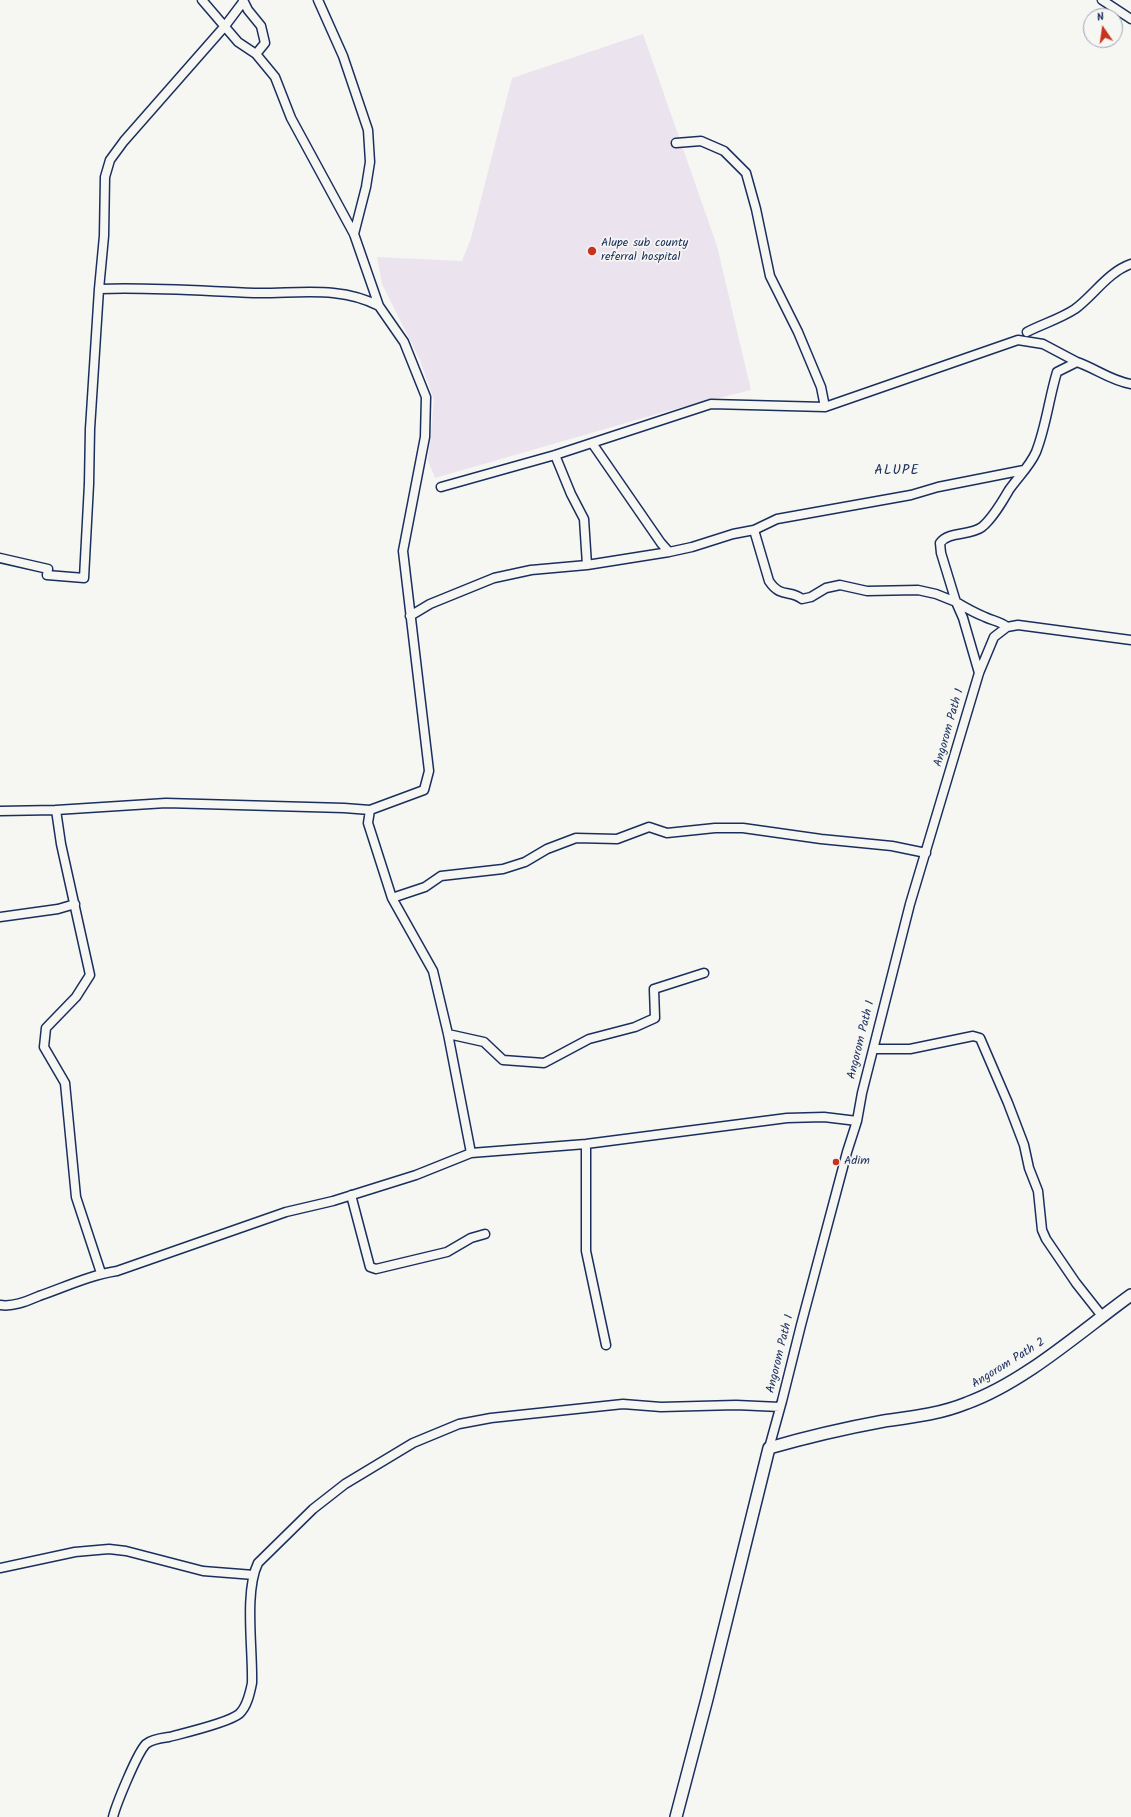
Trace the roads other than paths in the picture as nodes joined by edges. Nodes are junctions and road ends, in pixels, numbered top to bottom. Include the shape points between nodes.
1 (202, 0) edge
2 (318, 0) edge
3 (1102, 0) edge
4 (243, 1) edge
5 (1131, 19) edge
6 (225, 26) junction
7 (256, 54) junction
8 (676, 142) dead end
9 (354, 234) junction
10 (1131, 264) edge
11 (99, 289) junction
12 (380, 306) junction
13 (1027, 332) dead end
14 (1077, 362) junction
15 (1131, 384) edge
16 (825, 407) junction
17 (592, 443) junction
18 (555, 455) junction
19 (1024, 470) junction
20 (441, 487) dead end
21 (754, 530) junction
22 (669, 552) junction
23 (0, 558) edge
24 (587, 565) junction
25 (956, 602) junction
26 (410, 616) junction
27 (1007, 627) junction
28 (1131, 640) edge
29 (979, 673) junction
30 (56, 810) junction
31 (370, 810) junction
32 (0, 811) edge
33 (926, 853) junction
34 (392, 898) junction
35 (75, 904) junction
36 (0, 917) edge
37 (704, 973) dead end
38 (448, 1034) junction
39 (874, 1049) junction
40 (857, 1121) junction
41 (586, 1144) junction
42 (471, 1153) junction
43 (351, 1195) junction
44 (485, 1234) dead end
45 (101, 1273) junction
46 (1131, 1295) edge
47 (0, 1305) edge
48 (1102, 1316) junction
49 (606, 1345) dead end
50 (780, 1407) junction
51 (769, 1448) junction
52 (0, 1568) edge
53 (254, 1575) junction
54 (114, 1817) edge
55 (676, 1817) edge

1 - 6 street
2 - 9 street via 343,56 368,130 370,162
3 - 5 street
4 - 6 street
4 - 7 street via 261,26 264,43
6 - 7 street via 238,42
6 - 11 street via 110,160 105,177 104,236
7 - 9 street via 275,77 291,118
8 - 16 street via 701,141 724,151 746,173 770,276 798,332 821,387
9 - 12 street
10 - 13 street via 1115,273 1076,308
11 - 12 street via 135,287 275,294 330,292 361,298
11 - 23 street via 84,578 48,575 48,569
12 - 26 street via 404,342 426,397 425,437 403,551
14 - 15 street
14 - 16 street via 1043,344 1018,340
14 - 19 street via 1057,372 1040,439
16 - 17 street via 711,404
17 - 18 street
17 - 22 street
18 - 20 street
18 - 24 street via 584,519
19 - 21 street via 911,495 777,519
19 - 25 street via 982,527 948,537 940,543
21 - 22 street
21 - 25 street via 769,581 774,588 785,594 797,595 802,599 826,588 840,585 868,591 918,590
22 - 24 street
24 - 26 street via 531,570 494,578 430,604
25 - 27 street via 992,620 998,620
25 - 29 street
26 - 31 street via 429,771 424,790
27 - 28 street via 1030,626
27 - 29 street, Angorom Path 1 via 994,637
29 - 33 street, Angorom Path 1
30 - 31 street via 166,803
30 - 32 street
30 - 35 street
31 - 34 street via 368,822
33 - 34 street via 892,846 743,828 667,833 649,827 617,839 576,838 547,849 525,862 503,869 441,876 425,887
33 - 39 street, Angorom Path 1 via 910,904
34 - 38 street via 433,971
35 - 36 street via 58,909
35 - 45 street via 90,975 76,997 46,1028 44,1047 65,1083 76,1197
37 - 38 street via 654,989 655,1018 635,1027 589,1039 544,1063 503,1060 484,1042
38 - 42 street
39 - 40 street, Angorom Path 1
39 - 48 street via 910,1049 973,1036 980,1038 1024,1145 1038,1191 1042,1230 1076,1283
40 - 41 street via 824,1117 787,1118
40 - 50 street, Angorom Path 1 via 800,1325
41 - 42 street
41 - 49 street via 586,1251
42 - 43 street via 416,1175
43 - 44 street via 370,1267 376,1268 447,1252 471,1238
43 - 45 street via 286,1212 117,1271
45 - 47 street via 21,1303
46 - 48 street, Angorom Path 2
48 - 51 street, Angorom Path 2 via 1034,1367 985,1396 924,1416 861,1426
50 - 51 street, Angorom Path 1
50 - 53 street via 661,1407 623,1404 491,1418 459,1424 413,1443 345,1484 313,1509 287,1537 263,1557
51 - 55 street, Angorom Path 1
52 - 53 street via 75,1552 109,1549 203,1571
53 - 54 street via 251,1596 252,1683 243,1708 221,1723 156,1739 146,1745 123,1789

